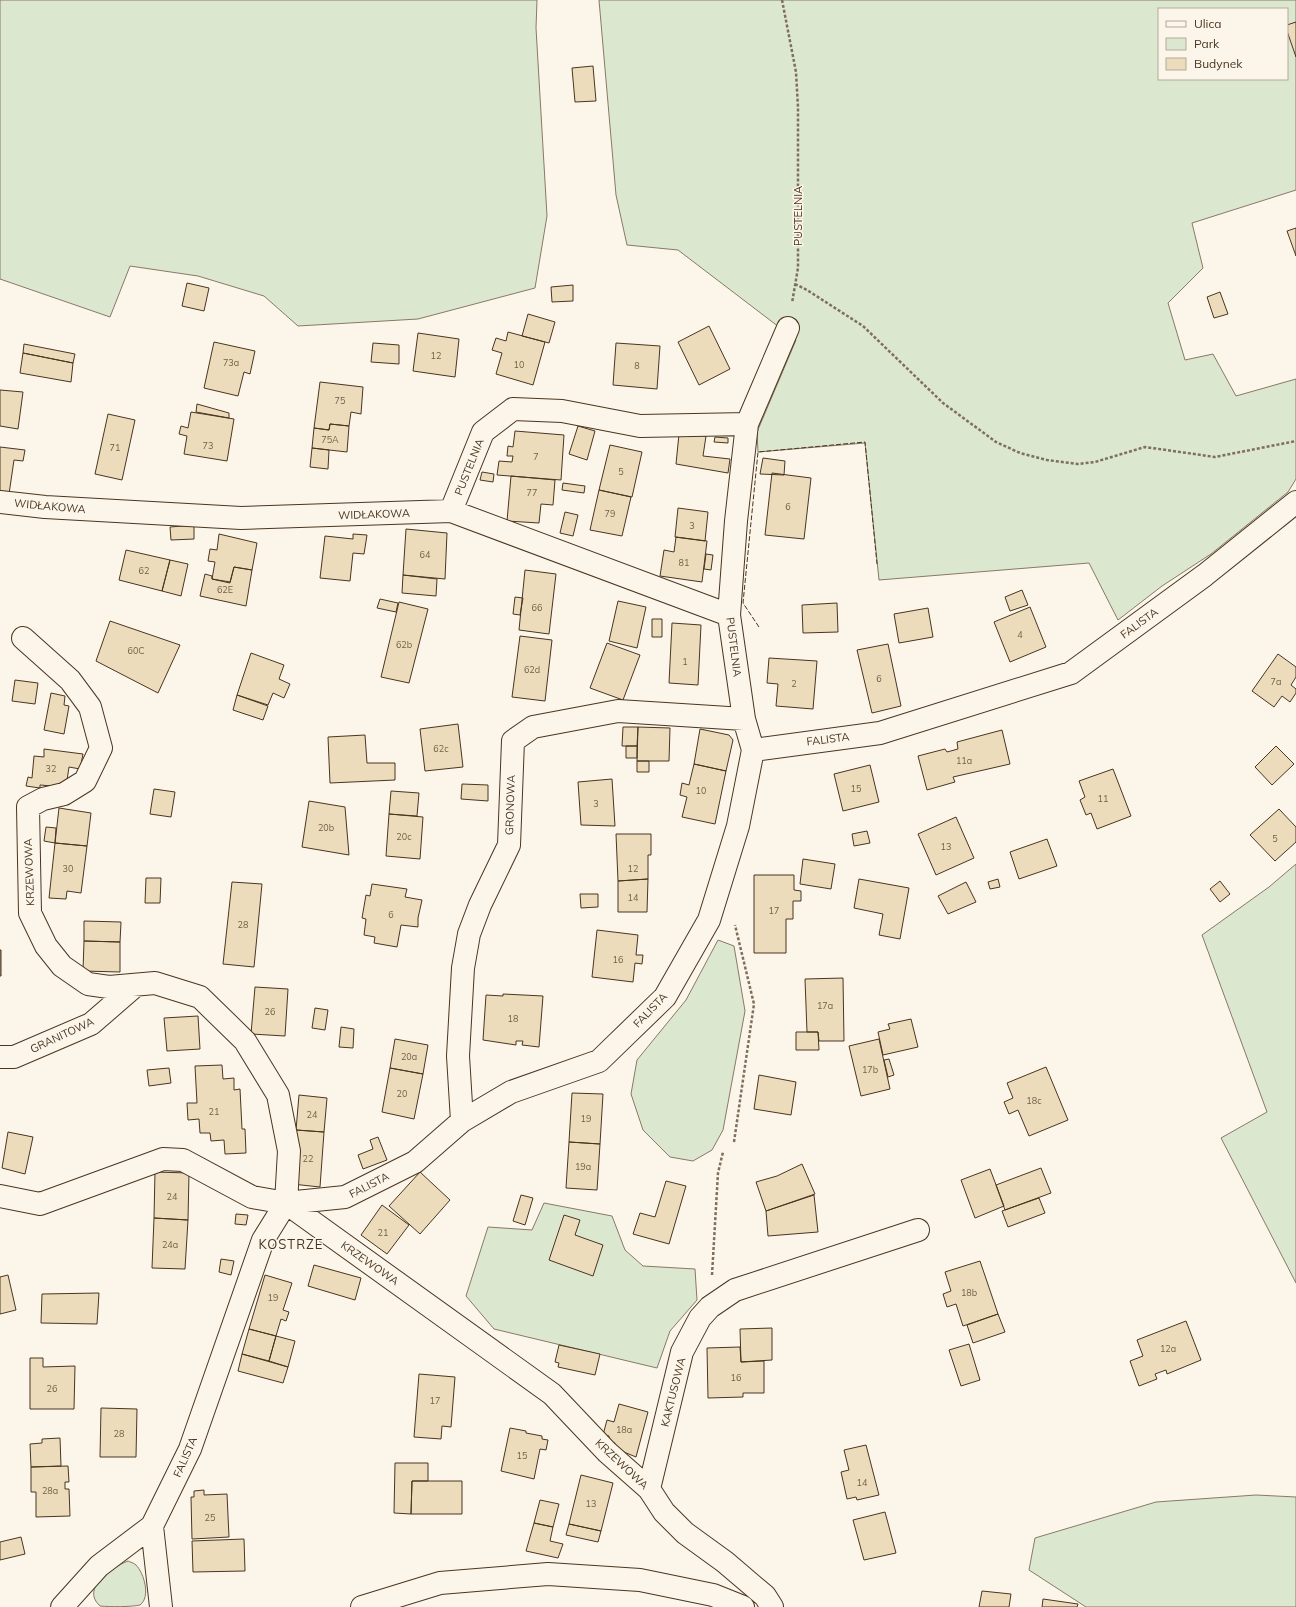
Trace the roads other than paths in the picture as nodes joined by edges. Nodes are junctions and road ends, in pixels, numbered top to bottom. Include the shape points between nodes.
1 (788, 328) road end
2 (747, 424) junction
3 (0, 502) edge
4 (1296, 502) edge
5 (451, 511) junction
6 (730, 616) junction
7 (23, 638) dead end
8 (744, 719) junction
9 (753, 750) junction
10 (136, 985) junction
11 (0, 1057) edge
12 (462, 1121) junction
13 (0, 1196) edge
14 (286, 1203) junction
15 (918, 1230) dead end
16 (649, 1489) junction
17 (152, 1526) junction
18 (725, 1562) junction
19 (713, 1595) junction
20 (62, 1607) edge
21 (161, 1607) edge
22 (362, 1607) edge
23 (743, 1607) edge
24 (772, 1607) edge

1 - 2 street, PUSTELNIA
2 - 5 street, PUSTELNIA via 640,426 562,411 513,409 483,432
2 - 6 street, PUSTELNIA via 736,521
3 - 5 street, WIDŁAKOWA via 45,507 241,518
4 - 9 street, FALISTA via 1205,575 1071,673 880,733
5 - 6 street, WIDŁAKOWA
6 - 8 street, PUSTELNIA
7 - 10 street, KRZEWOWA via 70,680 90,707 101,748 85,781 64,794 43,799 28,807 30,913 46,946 62,966 88,984 109,987
8 - 9 street, PUSTELNIA
8 - 12 street, GRONOWA via 618,711 533,727 513,741 509,845 469,934 463,968 458,1056
9 - 12 street, FALISTA via 738,826 709,920 665,997 599,1061 511,1092
10 - 11 street, GRANITOWA via 91,1024 14,1057
10 - 14 street, KRZEWOWA via 155,983 200,997 245,1040 278,1095 289,1151
12 - 14 street, FALISTA via 415,1162 345,1197
13 - 14 street via 40,1204 163,1158 183,1160 252,1197
14 - 16 street, KRZEWOWA via 552,1394 607,1452
14 - 17 street, FALISTA via 263,1240 190,1449
15 - 16 street, KAKTUSOWA via 734,1290 710,1307 700,1318 682,1352
16 - 18 street, KRZEWOWA via 664,1512 685,1533
17 - 20 street, FALISTA via 99,1566
17 - 21 street
18 - 19 street
18 - 24 street, KRZEWOWA via 765,1596
19 - 22 street via 640,1580 548,1574 440,1582
19 - 23 street

